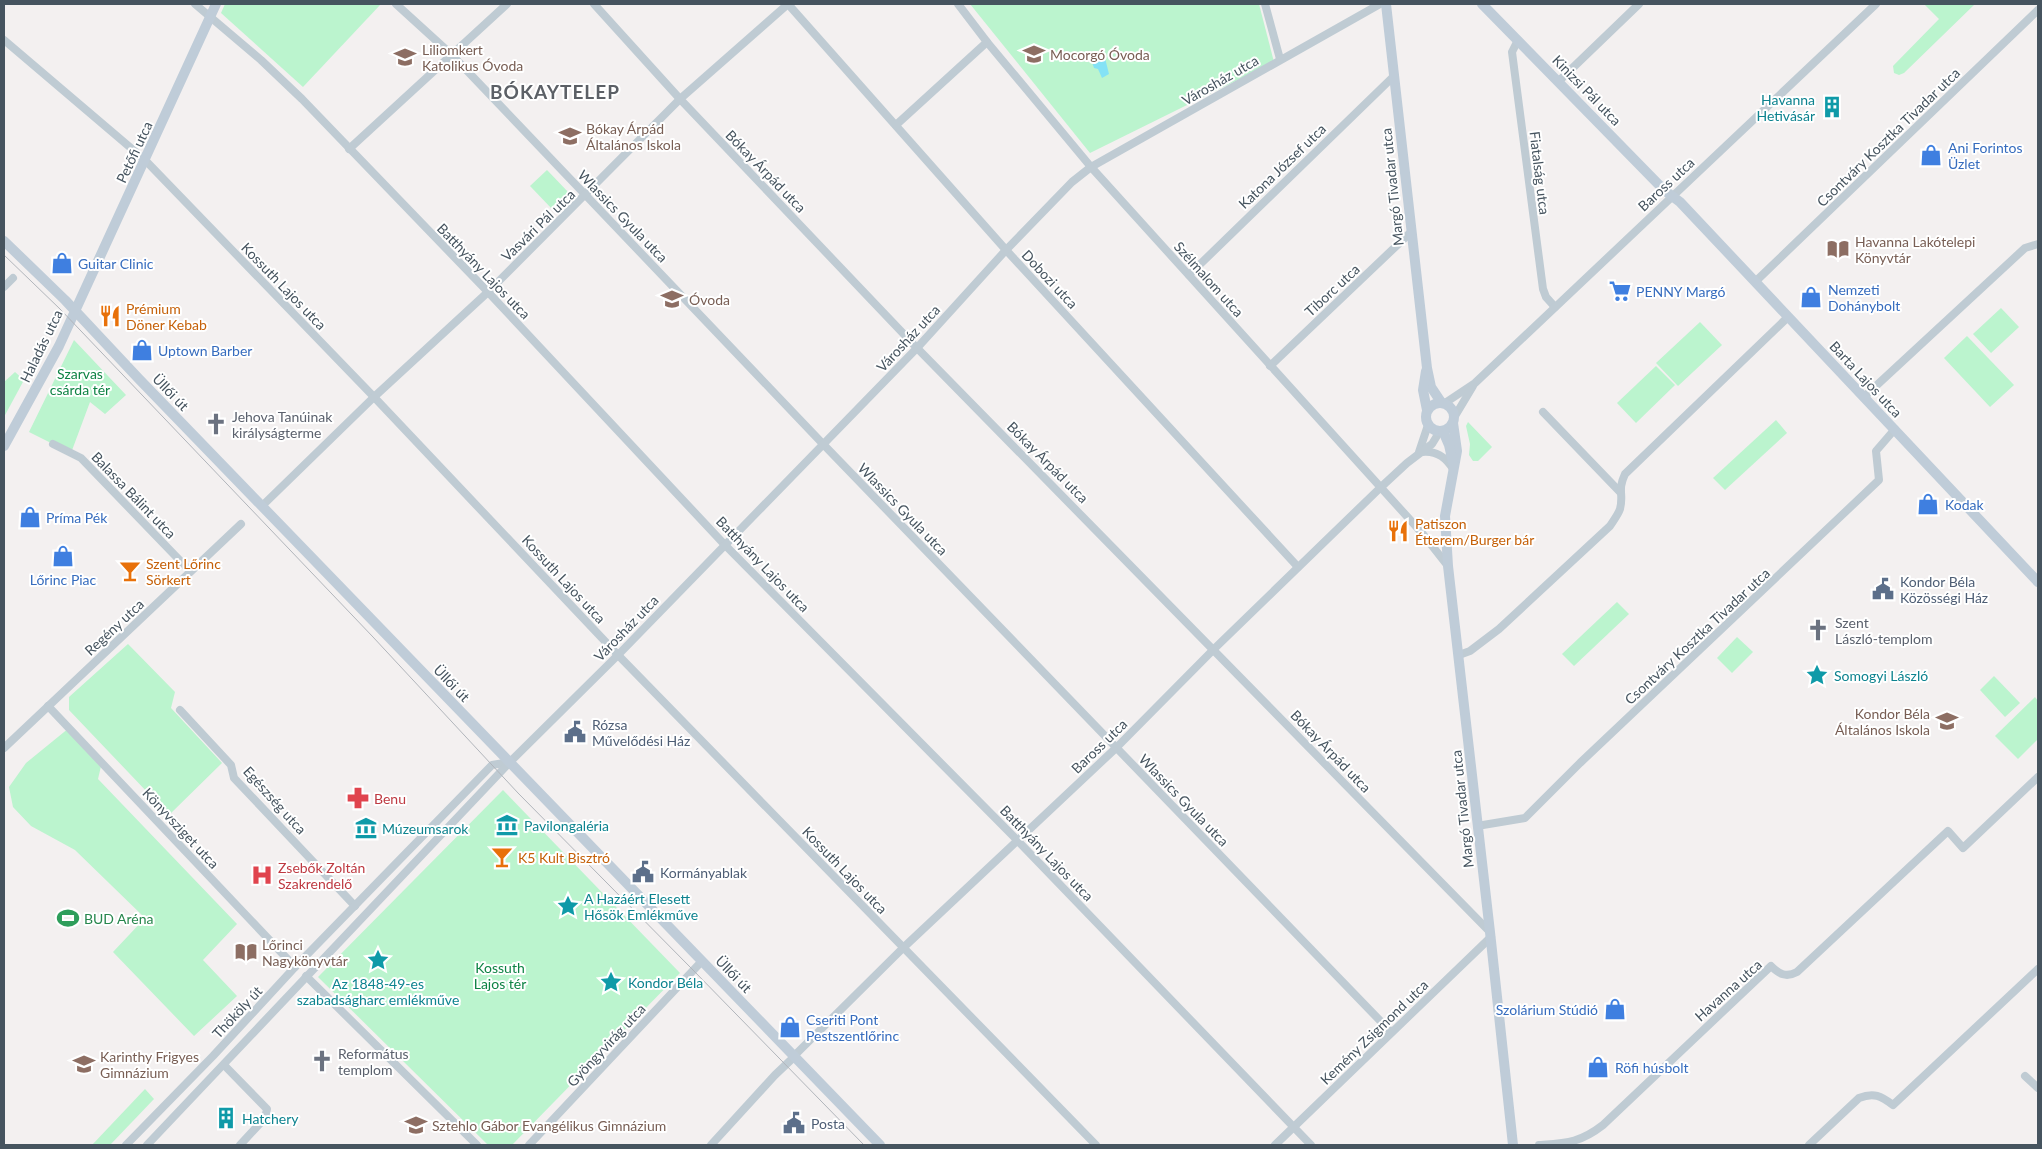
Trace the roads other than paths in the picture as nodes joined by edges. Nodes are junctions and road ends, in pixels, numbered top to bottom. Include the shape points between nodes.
1 (195, 4) edge
2 (216, 4) edge
3 (396, 4) edge
4 (507, 4) edge
5 (594, 4) edge
6 (788, 4) edge
7 (958, 4) edge
8 (1265, 4) edge
9 (1380, 4) edge
10 (1386, 4) edge
11 (1482, 4) edge
12 (1639, 4) edge
13 (1876, 4) edge
14 (2038, 10) edge
15 (210, 17) junction
16 (4, 40) edge
17 (1518, 40) junction
18 (987, 42) junction
19 (452, 55) junction
20 (1280, 59) junction
21 (1394, 76) junction
22 (1559, 81) junction
23 (680, 99) junction
24 (896, 125) junction
25 (349, 149) junction
26 (146, 160) junction
27 (1091, 168) junction
28 (587, 195) junction
29 (1672, 196) junction
30 (1411, 232) junction
31 (4, 241) edge
32 (2038, 244) edge
33 (1006, 250) junction
34 (1189, 275) junction
35 (13, 278) dead end
36 (1755, 282) junction
37 (4, 287) edge
38 (488, 292) junction
39 (1554, 307) junction
40 (74, 311) junction
41 (1788, 317) junction
42 (917, 348) junction
43 (1270, 366) junction
44 (1427, 368) junction
45 (1475, 383) junction
46 (374, 397) junction
47 (1864, 397) junction
48 (1443, 403) junction
49 (1427, 410) junction
50 (1543, 412) dead end
51 (1454, 420) junction
52 (1428, 425) junction
53 (1895, 429) junction
54 (1442, 431) junction
55 (53, 444) dead end
56 (823, 444) junction
57 (4, 446) edge
58 (1419, 452) junction
59 (1453, 470) junction
60 (1380, 488) junction
61 (1620, 492) junction
62 (262, 506) junction
63 (241, 524) dead end
64 (724, 544) junction
65 (1448, 566) junction
66 (1298, 568) junction
67 (190, 571) junction
68 (2038, 582) edge
69 (1214, 649) junction
70 (618, 655) junction
71 (1459, 655) junction
72 (48, 706) junction
73 (180, 710) dead end
74 (4, 748) edge
75 (1116, 748) junction
76 (510, 762) junction
77 (2038, 777) edge
78 (448, 810) junction
79 (457, 818) junction
80 (1477, 826) junction
81 (1017, 840) junction
82 (355, 906) junction
83 (1491, 934) junction
84 (903, 948) junction
85 (702, 961) junction
86 (295, 967) junction
87 (2038, 969) edge
88 (306, 976) junction
89 (1391, 1032) junction
90 (794, 1057) junction
91 (225, 1066) junction
92 (2025, 1076) dead end
93 (2038, 1088) edge
94 (1293, 1127) junction
95 (126, 1145) edge
96 (147, 1145) edge
97 (240, 1145) edge
98 (477, 1145) edge
99 (529, 1145) edge
100 (711, 1145) edge
101 (880, 1145) edge
102 (1096, 1145) edge
103 (1275, 1145) edge
104 (1311, 1145) edge
105 (1513, 1145) edge
106 (1539, 1145) edge
107 (1809, 1145) edge

1 - 15 street, Batthyány Lajos utca
2 - 15 street, Petőfi utca
3 - 19 street, Wlassics Gyula utca
4 - 19 street
5 - 23 street, Bókay Árpád utca
6 - 23 street, Vasvári Pál utca
6 - 24 street, Dobozi utca
7 - 18 street, Szélmalom utca
8 - 20 street
9 - 20 street, Városház utca
10 - 21 street, Margó Tivadar utca
11 - 17 street, Kinizsi Pál utca
12 - 22 street
13 - 29 street, Baross utca
14 - 36 street, Csontváry Kosztka Tivadar utca
15 - 25 street, Batthyány Lajos utca via 296,93
15 - 26 street, Petőfi utca
16 - 26 street, Kossuth Lajos utca
17 - 22 street, Kinizsi Pál utca
17 - 39 street, Fiatalság utca via 1512,52 1543,289
18 - 24 street
18 - 27 street, Szélmalom utca
19 - 25 street
19 - 28 street, Wlassics Gyula utca
20 - 27 street, Városház utca
21 - 30 street, Margó Tivadar utca
21 - 34 street, Katona József utca
22 - 29 street, Kinizsi Pál utca
23 - 28 street, Vasvári Pál utca
23 - 42 street, Bókay Árpád utca
24 - 33 street, Dobozi utca
25 - 38 street, Batthyány Lajos utca
26 - 40 street, Petőfi utca
26 - 46 street, Kossuth Lajos utca
27 - 33 street, Városház utca via 1072,182
27 - 34 street, Szélmalom utca
28 - 38 street, Vasvári Pál utca
28 - 56 street, Wlassics Gyula utca
29 - 36 street, Barta Lajos utca
29 - 39 street, Baross utca
30 - 43 street, Tiborc utca
30 - 44 street, Margó Tivadar utca
31 - 40 street, Üllői út
32 - 47 street via 2024,248
33 - 42 street, Városház utca
33 - 66 street, Dobozi utca
34 - 43 street, Szélmalom utca
35 - 37 street
36 - 41 street, Barta Lajos utca
38 - 46 street, Vasvári Pál utca
38 - 64 street, Batthyány Lajos utca
39 - 45 street, Baross utca
40 - 57 street, Haladás utca via 59,346
40 - 62 street, Üllői út
41 - 47 street, Barta Lajos utca
41 - 61 street via 1625,474
42 - 56 street, Városház utca
42 - 69 street, Bókay Árpád utca
43 - 60 street, Szélmalom utca
44 - 48 street, Margó Tivadar utca via 1431,387
44 - 49 street, Margó Tivadar utca via 1423,390
45 - 48 street, Baross utca
45 - 51 street, Baross utca
46 - 62 street, Vasvári Pál utca
46 - 70 street, Kossuth Lajos utca
47 - 53 street, Barta Lajos utca
48 - 49 street via 1436,403
48 - 51 street via 1452,408
49 - 52 street
50 - 61 street
51 - 54 street via 1447,430
51 - 59 street, Margó Tivadar utca via 1458,451
52 - 54 street
52 - 58 street, Baross utca
53 - 68 street, Barta Lajos utca
53 - 80 street, Csontváry Kosztka Tivadar utca via 1876,451 1879,480 1525,818
54 - 58 street, Baross utca via 1432,444
54 - 59 street, Margó Tivadar utca via 1449,445
55 - 67 street, Balassa Bálint utca via 81,458
56 - 64 street, Városház utca
56 - 75 street, Wlassics Gyula utca
58 - 59 street via 1442,456
58 - 60 street, Baross utca
59 - 65 street, Margó Tivadar utca via 1445,516
60 - 65 street, Szélmalom utca
60 - 66 street, Baross utca
61 - 71 street via 1620,511 1610,526 1499,629 1470,651
62 - 76 street, Üllői út
63 - 67 street, Regény utca
64 - 70 street, Városház utca
64 - 81 street, Batthyány Lajos utca
65 - 71 street, Margó Tivadar utca
66 - 69 street, Baross utca
67 - 72 street, Regény utca
69 - 75 street, Baross utca
69 - 83 street, Bókay Árpád utca
70 - 76 street, Városház utca
70 - 84 street, Kossuth Lajos utca
71 - 80 street, Margó Tivadar utca
72 - 74 street, Regény utca
72 - 86 street, Könyvsziget utca
73 - 82 street, Egészség utca via 231,765 234,778
75 - 81 street, Baross utca
75 - 89 street, Wlassics Gyula utca
76 - 78 street, Thököly út via 492,765
76 - 79 street, Thököly út
76 - 85 street, Üllői út
77 - 106 street, Havanna utca via 1963,848 1948,831 1797,972 1785,975 1771,966 1591,1135 1576,1142
78 - 79 street
78 - 82 street, Thököly út
79 - 88 street, Thököly út
80 - 83 street, Margó Tivadar utca
81 - 84 street, Baross utca
81 - 94 street, Batthyány Lajos utca
82 - 86 street, Thököly út
83 - 89 street, Kemény Zsigmond utca
83 - 105 street, Margó Tivadar utca
84 - 90 street, Baross utca
84 - 102 street, Kossuth Lajos utca
85 - 90 street, Üllői út
85 - 99 street, Gyöngyvirág utca
86 - 95 street, Thököly út
87 - 107 street via 1893,1105 1877,1095 1859,1098
88 - 91 street, Thököly út
88 - 98 street
89 - 94 street, Kemény Zsigmond utca
90 - 100 street, Baross utca
90 - 101 street, Üllői út
91 - 96 street, Thököly út
91 - 97 street via 267,1109 265,1118
92 - 93 street
94 - 103 street, Kemény Zsigmond utca
94 - 104 street, Batthyány Lajos utca

